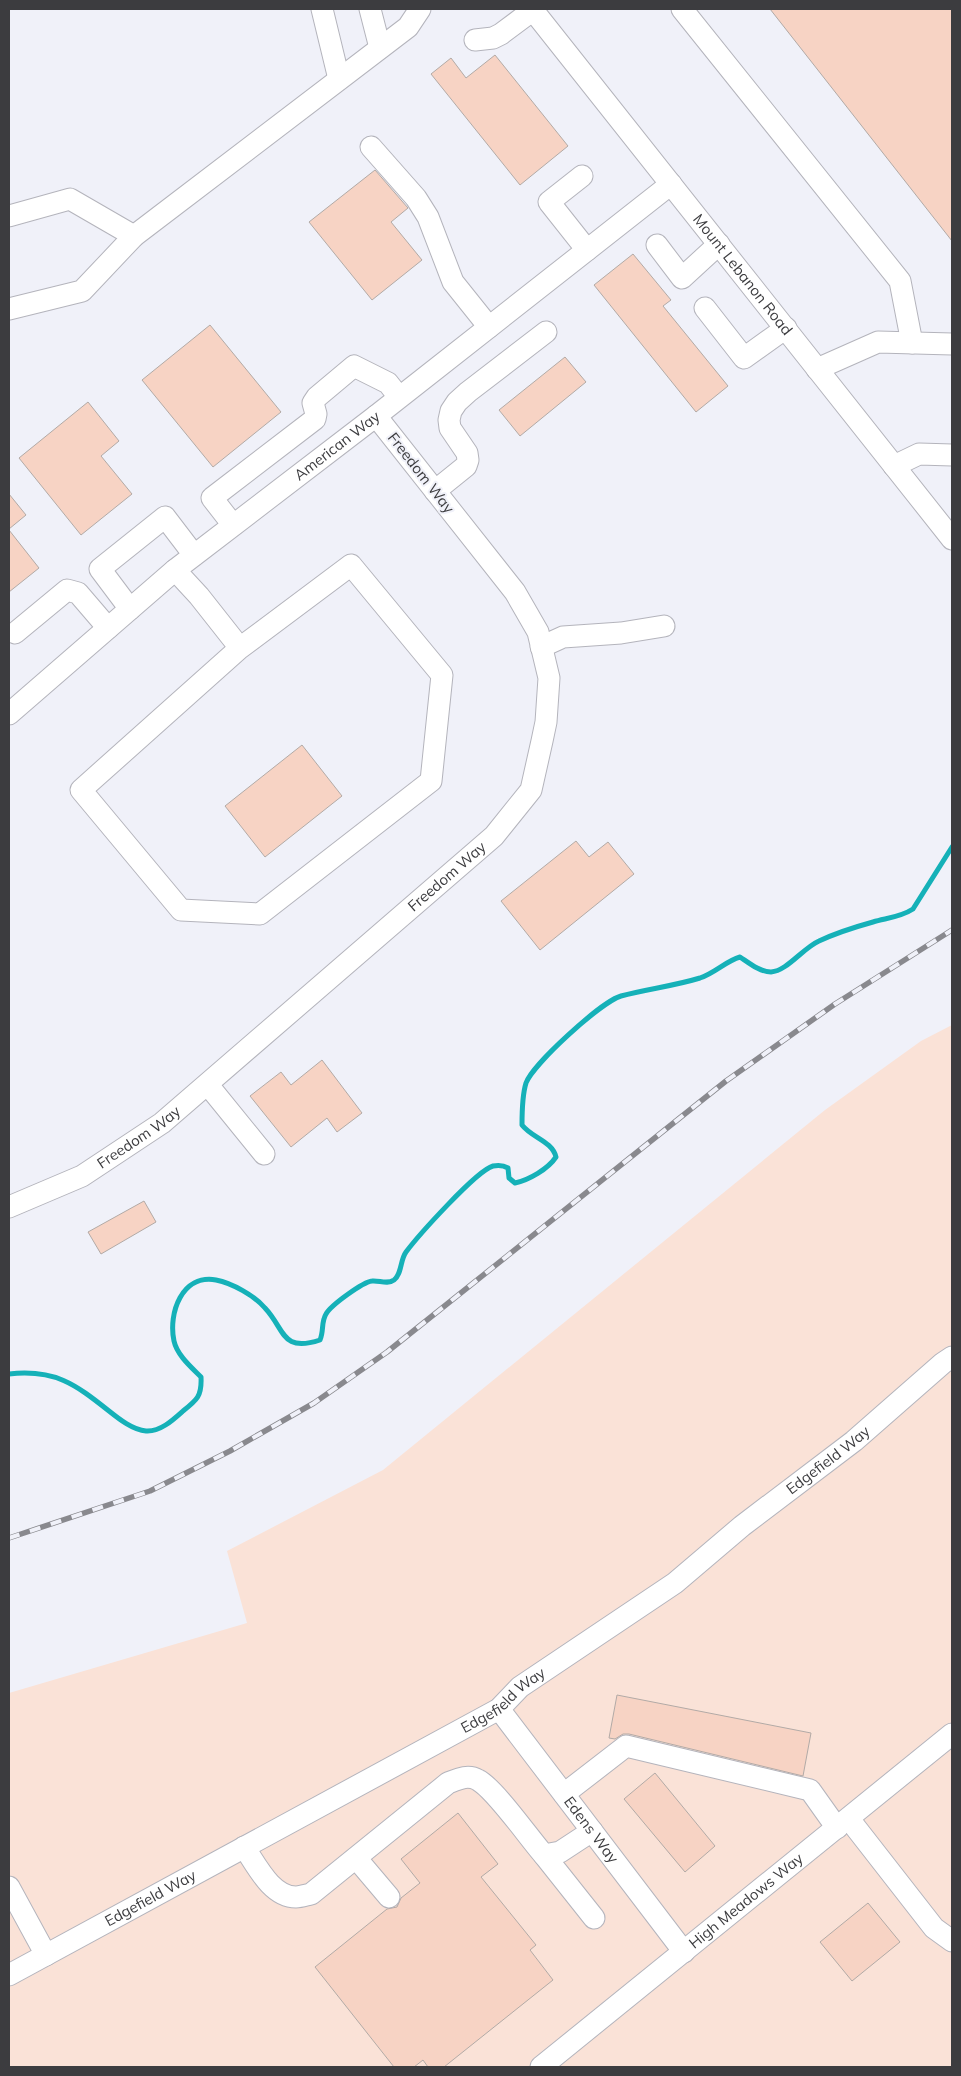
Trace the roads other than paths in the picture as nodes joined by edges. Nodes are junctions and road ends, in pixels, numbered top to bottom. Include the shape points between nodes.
1 (322, 9) edge
2 (370, 9) edge
3 (420, 9) edge
4 (533, 9) edge
5 (682, 9) edge
6 (475, 40) dead end
7 (380, 48) junction
8 (340, 79) junction
9 (371, 148) dead end
10 (582, 176) dead end
11 (671, 184) junction
12 (9, 216) edge
13 (134, 236) junction
14 (719, 244) junction
15 (657, 245) dead end
16 (587, 250) junction
17 (705, 308) dead end
18 (9, 310) edge
19 (489, 327) junction
20 (786, 328) junction
21 (546, 332) dead end
22 (912, 343) junction
23 (952, 344) edge
24 (818, 369) junction
25 (399, 397) junction
26 (376, 416) junction
27 (951, 452) edge
28 (894, 466) junction
29 (435, 490) junction
30 (233, 525) junction
31 (952, 539) edge
32 (194, 555) junction
33 (175, 570) junction
34 (130, 609) junction
35 (664, 626) dead end
36 (108, 628) junction
37 (15, 633) dead end
38 (541, 647) junction
39 (240, 648) junction
40 (11, 709) edge
41 (208, 1085) junction
42 (264, 1154) dead end
43 (9, 1207) edge
44 (952, 1357) edge
45 (499, 1709) junction
46 (952, 1734) edge
47 (564, 1794) junction
48 (843, 1824) junction
49 (592, 1831) junction
50 (244, 1847) junction
51 (544, 1855) junction
52 (356, 1858) junction
53 (9, 1887) edge
54 (389, 1897) dead end
55 (15, 1914) edge
56 (594, 1918) dead end
57 (952, 1941) edge
58 (684, 1952) junction
59 (46, 1955) junction
60 (9, 1975) edge
61 (541, 2067) edge

1 - 8 street
2 - 7 street
3 - 7 street via 408,27
4 - 6 street via 501,34
4 - 11 street, Mount Lebanon Road
5 - 22 street via 900,281
7 - 8 street
8 - 13 street
9 - 19 street via 416,198 428,217 452,282
10 - 16 street via 548,202
11 - 14 street, Mount Lebanon Road
11 - 16 street, American Way
12 - 13 street via 70,199
13 - 18 street via 82,291
14 - 15 street via 682,278
14 - 20 street, Mount Lebanon Road
16 - 19 street, American Way
17 - 20 street via 744,358
19 - 25 street, American Way
20 - 24 street, Mount Lebanon Road
21 - 29 street via 457,402 448,420 468,460 466,466
22 - 23 street
22 - 24 street via 878,342
24 - 28 street, Mount Lebanon Road
25 - 26 street, American Way
25 - 30 street via 388,383 354,366 317,397 313,403 315,419 212,498
26 - 29 street, Freedom Way
26 - 30 street, American Way
27 - 28 street via 919,454
28 - 31 street, Mount Lebanon Road
29 - 38 street, Freedom Way via 515,592 538,632
30 - 32 street, American Way
32 - 33 street, American Way
32 - 34 street via 165,517 100,569
33 - 34 street, American Way
33 - 39 street
34 - 36 street, American Way
35 - 38 street via 564,637
36 - 37 street via 78,593 67,590
36 - 40 street, American Way
38 - 41 street, Freedom Way via 549,678 546,722 530,790 494,836
39 - 39 street via 351,565 442,675 431,781 260,914 181,910 81,790
41 - 42 street
41 - 43 street, Freedom Way via 162,1124 82,1176
44 - 45 street, Edgefield Way via 854,1441 742,1526 675,1583 520,1687
45 - 47 street, Edens Way
45 - 50 street, Edgefield Way
46 - 48 street, High Meadows Way
47 - 48 street via 626,1746 810,1790
47 - 49 street, Edens Way
48 - 57 street via 934,1928
48 - 58 street, High Meadows Way
49 - 51 street via 560,1852
49 - 58 street, Edens Way
50 - 52 street via 278,1892 294,1897 311,1894
50 - 59 street, Edgefield Way
51 - 52 street via 489,1788 477,1779 462,1777 448,1783
51 - 56 street
52 - 54 street
53 - 55 street
55 - 59 street
58 - 61 street, High Meadows Way
59 - 60 street, Edgefield Way

